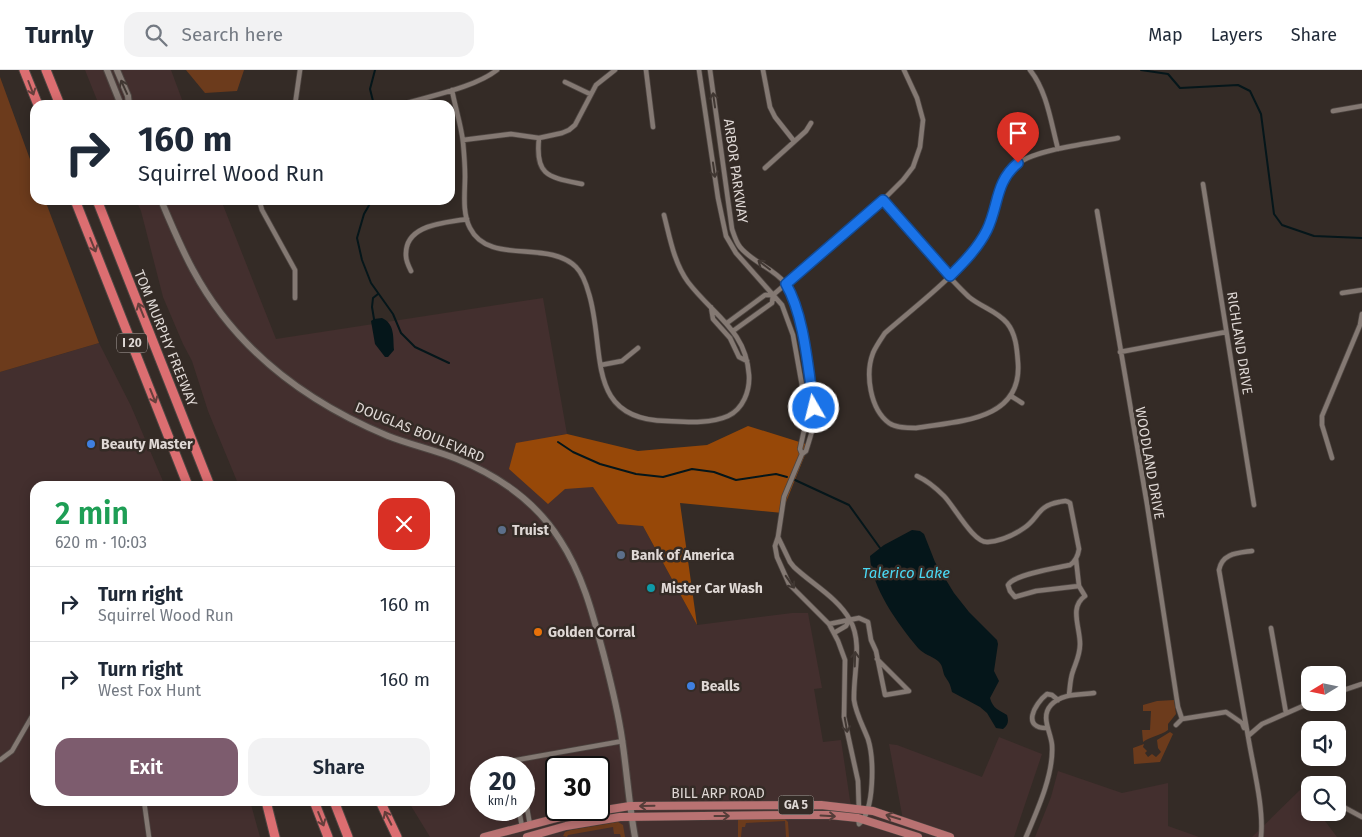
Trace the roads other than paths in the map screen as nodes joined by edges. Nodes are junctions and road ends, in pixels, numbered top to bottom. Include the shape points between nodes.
1 (24, 70) edge
2 (46, 70) edge
3 (107, 70) edge
4 (117, 70) edge
5 (300, 70) edge
6 (497, 70) edge
7 (615, 70) edge
8 (646, 70) edge
9 (699, 70) edge
10 (710, 70) edge
11 (763, 70) edge
12 (904, 70) edge
13 (1030, 70) edge
14 (565, 82) dead end
15 (452, 90) junction
16 (590, 94) junction
17 (36, 100) edge
18 (58, 100) edge
19 (120, 100) edge
20 (128, 100) edge
21 (296, 100) edge
22 (418, 100) edge
23 (454, 100) edge
24 (455, 104) edge
25 (1362, 106) edge
26 (1333, 111) dead end
27 (811, 122) dead end
28 (653, 127) dead end
29 (539, 138) junction
30 (1118, 138) dead end
31 (463, 140) junction
32 (794, 141) junction
33 (1058, 149) junction
34 (765, 168) dead end
35 (582, 184) dead end
36 (1203, 184) dead end
37 (883, 200) junction
38 (77, 205) edge
39 (99, 205) edge
40 (163, 205) edge
41 (260, 205) edge
42 (1097, 211) dead end
43 (664, 215) dead end
44 (467, 220) junction
45 (411, 271) dead end
46 (950, 276) junction
47 (786, 284) junction
48 (1362, 290) edge
49 (1342, 294) dead end
50 (774, 295) junction
51 (294, 298) dead end
52 (711, 307) junction
53 (1362, 314) edge
54 (728, 323) junction
55 (733, 331) junction
56 (1226, 332) junction
57 (638, 348) dead end
58 (1120, 352) junction
59 (748, 361) junction
60 (601, 365) junction
61 (171, 388) junction
62 (1011, 396) junction
63 (1022, 403) dead end
64 (802, 454) junction
65 (1332, 458) dead end
66 (917, 476) dead end
67 (186, 481) edge
68 (208, 481) edge
69 (213, 481) edge
70 (1254, 505) dead end
71 (778, 538) junction
72 (1252, 551) dead end
73 (1076, 559) junction
74 (1079, 586) junction
75 (850, 619) junction
76 (829, 624) junction
77 (1271, 628) dead end
78 (834, 633) junction
79 (878, 658) junction
80 (1362, 684) edge
81 (1346, 689) edge
82 (1094, 693) dead end
83 (1069, 695) junction
84 (1058, 700) junction
85 (1301, 707) edge
86 (1286, 713) junction
87 (1182, 719) junction
88 (30, 720) edge
89 (1176, 725) dead end
90 (1048, 728) junction
91 (1248, 736) junction
92 (623, 742) junction
93 (535, 757) edge
94 (0, 760) edge
95 (145, 806) edge
96 (267, 806) edge
97 (316, 806) edge
98 (336, 806) edge
99 (382, 806) edge
100 (630, 806) junction
101 (1346, 808) edge
102 (864, 809) junction
103 (631, 817) junction
104 (1362, 817) edge
105 (861, 819) junction
106 (524, 821) edge
107 (526, 821) edge
108 (526, 826) junction
109 (149, 837) edge
110 (275, 837) edge
111 (328, 837) edge
112 (348, 837) edge
113 (398, 837) edge
114 (484, 837) edge
115 (528, 837) edge
116 (635, 837) edge
117 (918, 837) edge
118 (950, 837) edge
119 (1026, 837) edge
120 (1261, 837) edge

1 -> 17 highway
2 - 18 highway
3 - 19 main road
20 -> 4 main road
5 - 21 street
6 - 15 street
7 - 16 street
8 - 28 street
9 -> 50 street, ARBOR PARKWAY via 726,236 736,253
47 -> 10 street, ARBOR PARKWAY via 741,248 732,230
11 - 32 street via 770,107
12 - 37 street via 921,108 923,130 913,167
13 - 33 street via 1044,96
14 - 16 street
15 - 22 street
15 - 23 street
16 - 29 street via 574,125 562,133
24 - 31 street
25 - 26 street
27 - 32 street
29 - 31 street via 511,134
29 - 35 street via 538,158 542,169 550,176
30 - 33 street
31 - 44 street
32 - 34 street
33 - 46 street via 1026,158 1009,170 983,237
36 - 56 street, RICHLAND DRIVE
37 - 46 street
37 - 47 street
38 -> 67 highway, I 20
61 -> 39 highway, TOM MURPHY FREEWAY / I 20
40 - 92 main road, DOUGLAS BOULEVARD via 182,250 206,293 234,330 274,369 329,408 390,436 490,474 528,501 546,521 570,556 585,590
41 - 51 street via 295,270
42 - 58 street, WOODLAND DRIVE
43 - 52 street via 681,271
44 - 45 street via 421,228 414,234 406,257
44 - 60 street via 484,244 548,253 575,266 585,280 593,307
46 - 62 street via 969,297 1006,322 1012,330 1019,370
46 - 62 street via 885,333 877,344 870,368 873,398 878,410 891,424 916,428 981,416 1005,404
47 - 50 street
47 - 64 street, ARBOR PARKWAY via 801,328 814,408 809,440
48 - 49 street
50 - 54 street via 765,295
50 - 55 street via 772,303
50 - 64 street, ARBOR PARKWAY via 789,320 801,378 806,408
52 - 54 street
52 - 59 street via 714,319 730,338 739,357
53 - 65 street via 1322,416
54 - 55 street
55 - 59 street
56 - 58 street
56 - 70 street, RICHLAND DRIVE
57 - 60 street via 622,361
58 - 87 street, WOODLAND DRIVE
59 - 60 street via 748,391 737,409 723,418 700,421 658,421 622,410 607,390
61 - 68 highway, TOM MURPHY FREEWAY / I 20
61 - 69 highway
62 - 63 street
64 - 71 street, ARBOR PARKWAY via 784,497
66 - 73 street via 942,494 984,542 1018,532 1045,507 1067,501 1072,506 1075,523 1079,549
71 - 75 street, ARBOR PARKWAY via 794,567 839,605
71 -> 76 street, ARBOR PARKWAY via 775,546 777,557 790,584
72 - 91 street via 1229,555 1219,570
73 - 74 street
73 - 74 street via 1070,565 1040,571 1008,584 1011,594 1018,597 1036,590
74 - 83 street via 1085,596 1076,606 1079,653
75 - 76 street
75 - 78 street via 846,626
75 - 79 street, ARBOR PARKWAY via 868,622
102 -> 75 street, ARBOR PARKWAY via 872,782 872,756 854,701 856,643
76 - 78 street, ARBOR PARKWAY
77 - 86 street
78 -> 102 street, ARBOR PARKWAY via 845,660 844,717
79 - 79 street, ARBOR PARKWAY via 886,695 909,691 890,671
80 - 81 street
82 - 83 street
83 - 84 street
84 - 90 street via 1047,713
84 - 90 street via 1047,694 1034,711 1034,725
85 - 86 street
86 - 91 street via 1262,724
87 - 89 street
87 - 91 street via 1226,712 1242,723
88 - 94 street via 12,751
90 - 119 street via 1051,764
91 - 120 street via 1261,809
92 - 93 street
92 - 100 main road, DOUGLAS BOULEVARD
95 - 109 street
96 - 110 highway
97 -> 111 highway
98 - 112 highway
113 -> 99 highway
102 -> 100 main road, BILL ARP ROAD / GA 5 via 821,805
100 - 103 main road, DOUGLAS BOULEVARD
100 - 108 main road, BILL ARP ROAD / GA 5 via 575,814
101 - 104 street
102 - 105 street, ARBOR PARKWAY
118 -> 102 main road, BILL ARP ROAD / GA 5
103 -> 105 main road, BILL ARP ROAD / GA 5 via 792,815
103 - 115 main road, BILL ARP ROAD / GA 5 via 590,822
103 - 116 main road, DOUGLAS BOULEVARD
105 - 117 main road, BILL ARP ROAD / GA 5
106 - 108 street
107 - 108 street
108 - 114 main road, BILL ARP ROAD / GA 5

